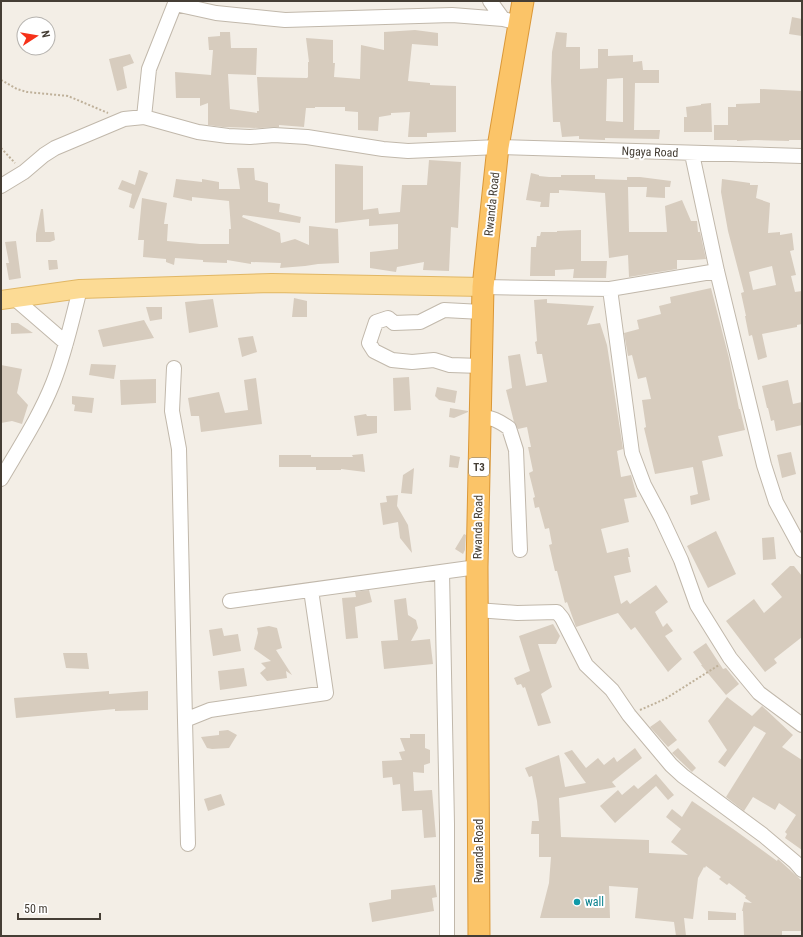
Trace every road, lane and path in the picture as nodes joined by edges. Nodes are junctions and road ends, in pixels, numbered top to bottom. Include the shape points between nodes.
1 (490, 1) edge
2 (523, 1) edge
3 (176, 2) edge
4 (511, 21) junction
5 (1, 80) edge
6 (144, 117) junction
7 (124, 119) junction
8 (498, 147) junction
9 (1, 148) edge
10 (692, 154) junction
11 (802, 156) edge
12 (24, 172) junction
13 (1, 186) edge
14 (717, 271) junction
15 (483, 287) junction
16 (80, 289) junction
17 (610, 289) junction
18 (8, 299) edge
19 (482, 312) junction
20 (66, 343) junction
21 (480, 366) junction
22 (174, 368) dead end
23 (480, 417) junction
24 (1, 479) edge
25 (520, 550) dead end
26 (802, 550) edge
27 (477, 567) junction
28 (442, 572) junction
29 (310, 590) junction
30 (230, 600) dead end
31 (477, 610) junction
32 (730, 658) junction
33 (629, 715) junction
34 (185, 720) junction
35 (802, 725) edge
36 (188, 844) dead end
37 (802, 870) edge
38 (448, 936) edge
39 (480, 936) edge

1 - 4 street
2 - 4 highway, Rwanda Road / T3
3 - 4 street via 216,13 285,20 452,15
3 - 6 street via 149,69
4 - 8 highway, Rwanda Road / T3
5 - 7 path via 27,92 68,96
6 - 7 street
6 - 8 street, Ngaya Road via 198,132 228,136 307,137 383,149
7 - 12 street via 55,148
8 - 10 street, Ngaya Road
8 - 15 highway, Rwanda Road / T3
9 - 12 path
10 - 11 street, Ngaya Road
10 - 14 street
12 - 13 street
14 - 17 street
14 - 26 street via 764,465 776,502
15 - 16 main road via 272,283
15 - 17 street
15 - 19 highway, Rwanda Road / T3
16 - 18 main road
16 - 20 street
17 - 32 street via 632,453 644,486 681,560 697,605
18 - 20 street
19 - 21 highway, Rwanda Road / T3
19 - 21 street via 444,310 420,322 394,323 388,318 376,322 369,343 374,351 392,360 434,360
20 - 24 street via 42,407
21 - 23 highway, Rwanda Road / T3
22 - 34 street via 172,411 179,449
23 - 25 street via 493,418 508,428 516,450
23 - 27 highway, Rwanda Road / T3
27 - 28 street
27 - 31 highway, Rwanda Road / T3
28 - 29 street
28 - 38 street
29 - 30 street
29 - 34 street via 326,693 210,710
31 - 33 street via 557,612 586,665 612,690
31 - 39 highway, Rwanda Road / T3
32 - 33 path via 665,699
32 - 35 street via 759,693
33 - 37 street via 671,765 763,836
34 - 36 street

